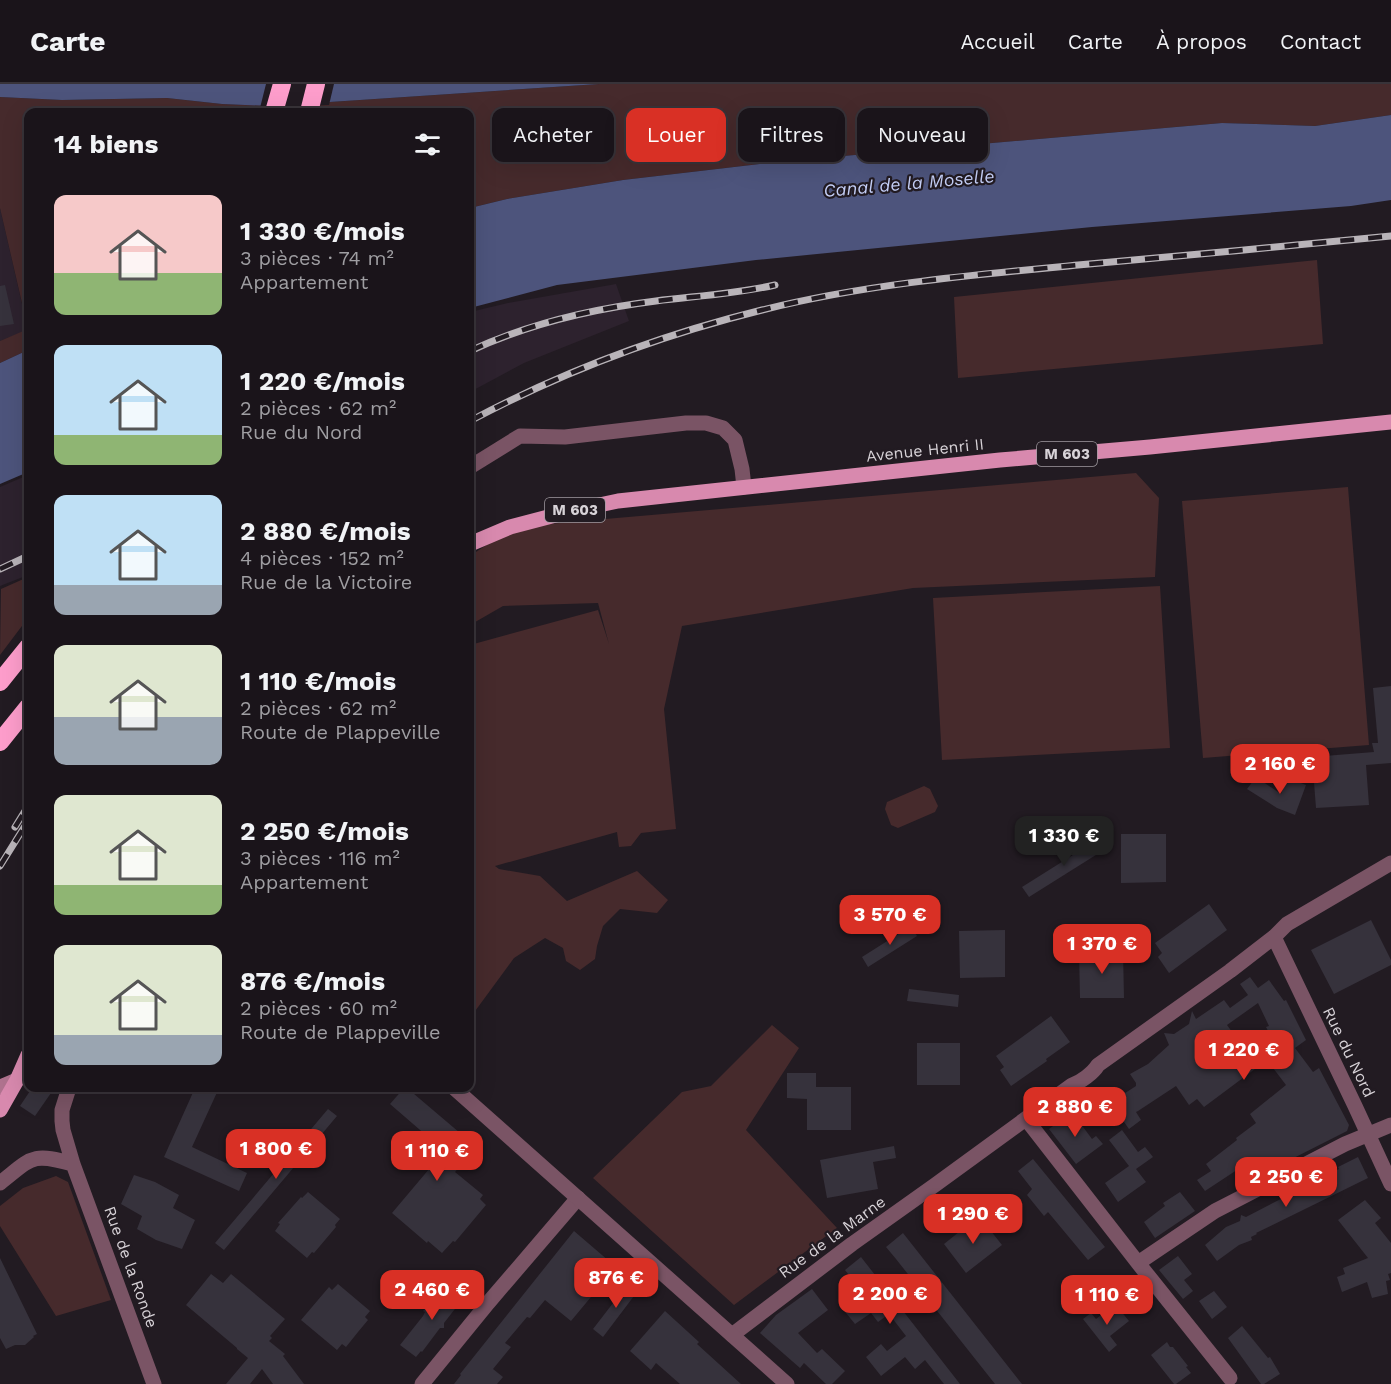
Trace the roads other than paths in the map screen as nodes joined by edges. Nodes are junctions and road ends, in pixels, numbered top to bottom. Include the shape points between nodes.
1 (282, 84) edge
2 (316, 84) edge
3 (275, 108) edge
4 (310, 108) edge
5 (1391, 422) edge
6 (474, 464) edge
7 (744, 487) junction
8 (474, 542) edge
9 (24, 652) edge
10 (0, 682) edge
11 (24, 712) edge
12 (0, 742) edge
13 (1391, 863) edge
14 (1274, 937) junction
15 (24, 1064) edge
16 (17, 1080) junction
17 (0, 1087) edge
18 (68, 1092) edge
19 (459, 1092) edge
20 (0, 1110) edge
21 (1026, 1119) junction
22 (1391, 1125) edge
23 (1368, 1135) junction
24 (73, 1164) junction
25 (0, 1183) edge
26 (1391, 1184) edge
27 (578, 1198) junction
28 (1138, 1263) junction
29 (732, 1335) junction
30 (1230, 1378) dead end
31 (154, 1384) edge
32 (422, 1384) edge
33 (787, 1384) edge

1 - 3 highway
2 - 4 highway
5 - 7 main road, Avenue Henri II / M 603
6 - 7 street via 520,436 565,437 706,423 723,428 735,440
7 - 8 main road, Avenue Henri II / M 603 via 618,501 510,527
9 - 10 highway
11 - 12 highway
13 - 14 street, Rue de la Marne via 1287,924
14 - 21 street, Rue de la Marne
14 - 23 street, Rue du Nord
15 - 16 main road
16 - 17 main road
16 - 20 main road
18 - 24 street, Rue de la Ronde via 62,1121
19 - 27 street
21 - 28 street
21 - 29 street, Rue de la Marne
22 - 23 street
23 - 26 street, Rue du Nord
23 - 28 street via 1215,1211
24 - 25 street via 38,1157
24 - 31 street, Rue de la Ronde
27 - 29 street
27 - 32 street
28 - 30 street
29 - 33 street

